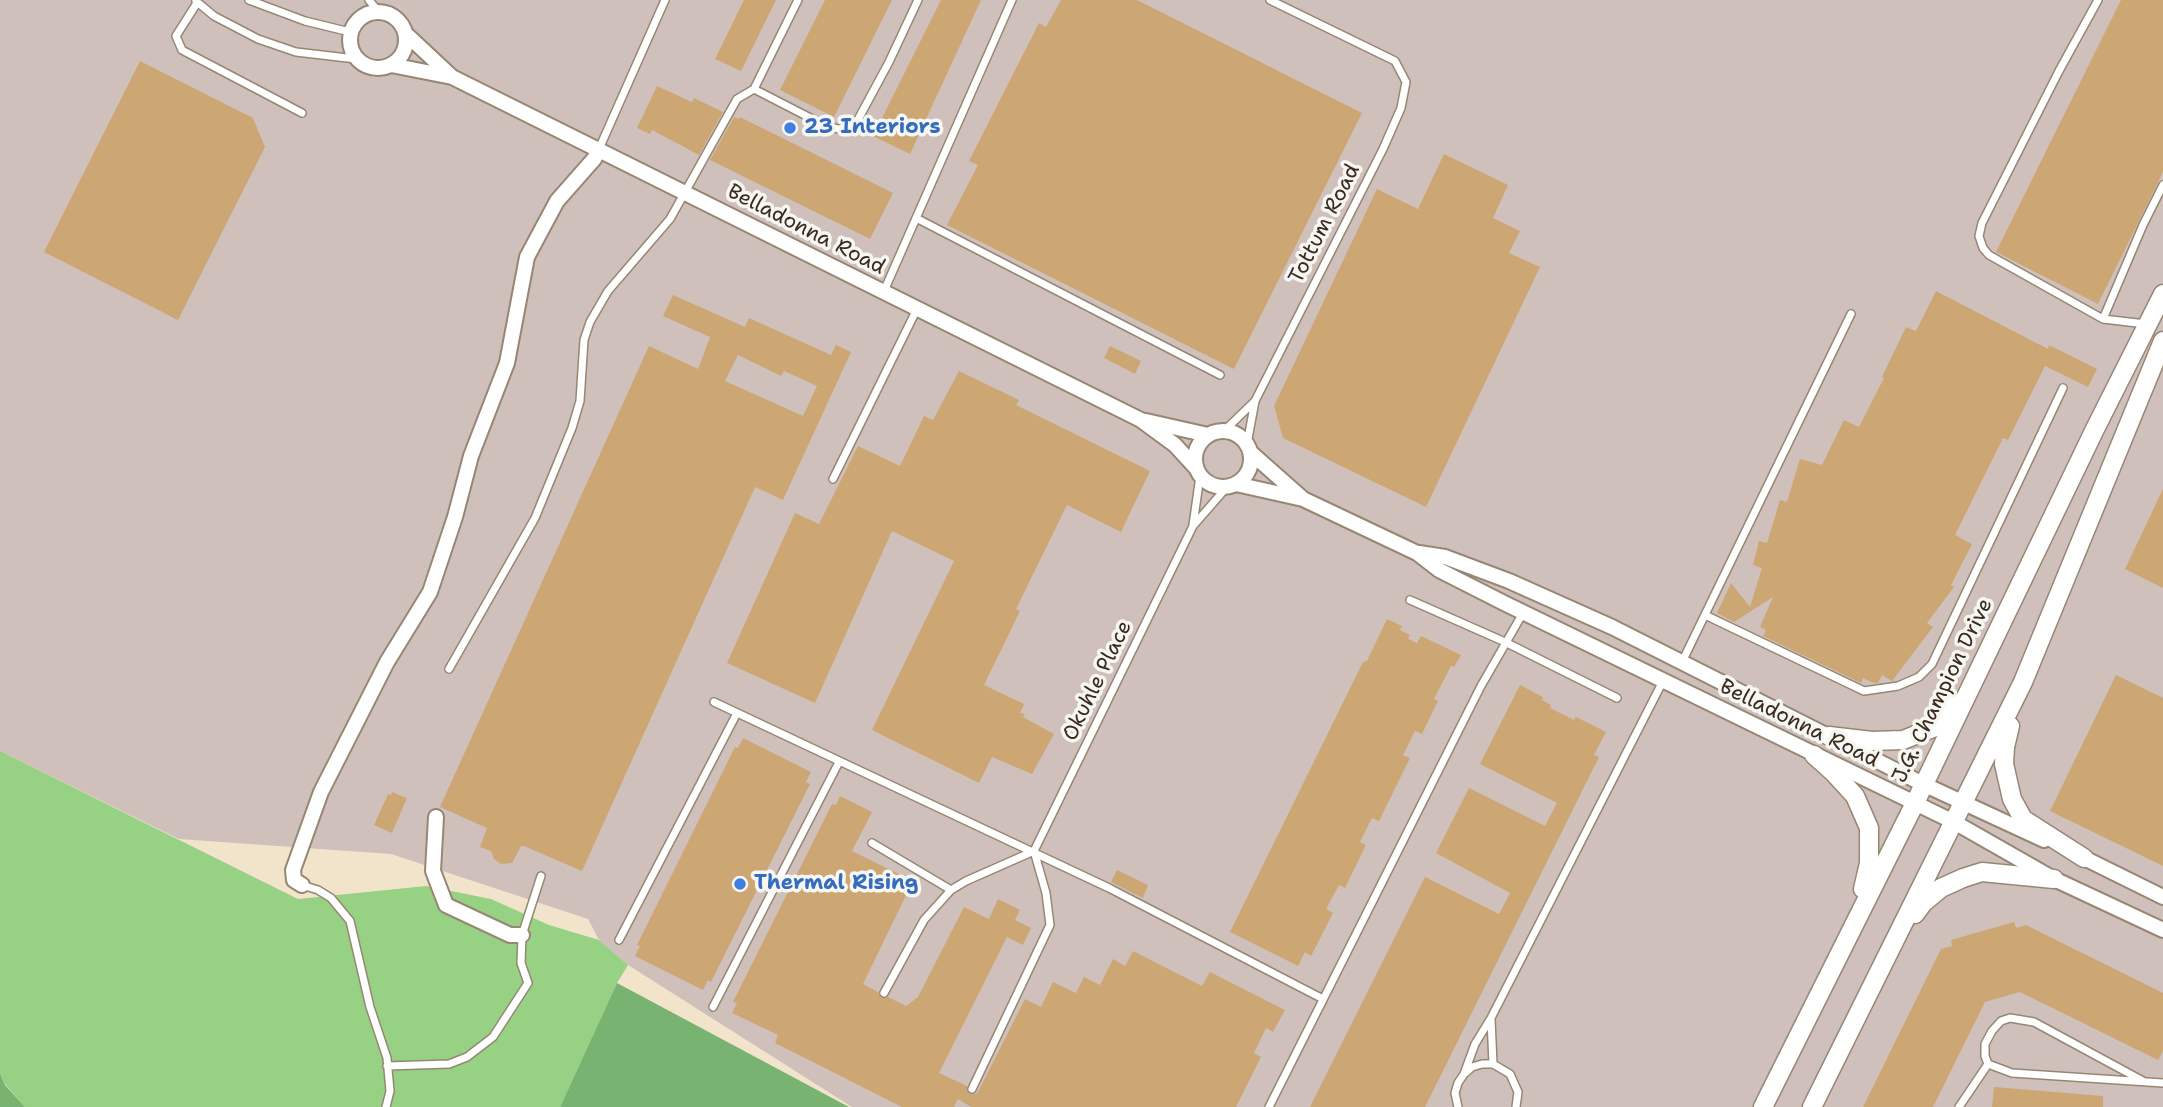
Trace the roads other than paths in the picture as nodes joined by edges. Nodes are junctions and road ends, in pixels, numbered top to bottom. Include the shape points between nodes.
1 (249, 0) edge
2 (664, 0) edge
3 (798, 0) edge
4 (918, 0) edge
5 (1012, 0) edge
6 (1269, 0) edge
7 (2098, 0) edge
8 (196, 1) edge
9 (374, 6) edge
10 (351, 32) junction
11 (405, 33) junction
12 (356, 58) junction
13 (391, 65) junction
14 (452, 77) junction
15 (754, 89) junction
16 (302, 113) dead end
17 (599, 149) junction
18 (2163, 185) edge
19 (685, 193) junction
20 (916, 218) junction
21 (884, 292) junction
22 (2163, 294) edge
23 (917, 309) junction
24 (1851, 314) dead end
25 (2103, 318) junction
26 (2147, 324) junction
27 (2163, 341) edge
28 (1220, 376) dead end
29 (2063, 388) dead end
30 (1255, 401) junction
31 (1141, 420) junction
32 (1225, 430) junction
33 (1208, 435) junction
34 (1249, 448) junction
35 (1198, 472) junction
36 (833, 479) dead end
37 (1231, 486) junction
38 (1303, 499) junction
39 (1193, 526) junction
40 (1417, 553) junction
41 (1410, 600) dead end
42 (1523, 612) junction
43 (1705, 615) junction
44 (1505, 642) junction
45 (1984, 660) junction
46 (1681, 663) junction
47 (449, 669) dead end
48 (1663, 681) junction
49 (2023, 682) junction
50 (1617, 698) dead end
51 (714, 702) dead end
52 (737, 713) junction
53 (1829, 736) junction
54 (1814, 755) junction
55 (839, 762) junction
56 (1923, 785) junction
57 (1963, 804) junction
58 (1914, 805) junction
59 (436, 817) dead end
60 (1954, 822) junction
61 (872, 843) dead end
62 (1034, 851) junction
63 (2084, 858) junction
64 (541, 876) dead end
65 (2054, 879) junction
66 (302, 885) joint
67 (951, 890) junction
68 (2163, 897) edge
69 (1857, 917) junction
70 (2163, 930) edge
71 (522, 935) junction
72 (1897, 938) junction
73 (619, 940) dead end
74 (884, 993) dead end
75 (1323, 999) junction
76 (713, 1007) dead end
77 (1491, 1018) junction
78 (1493, 1064) junction
79 (1988, 1064) junction
80 (387, 1066) junction
81 (1464, 1074) junction
82 (2143, 1081) junction
83 (2163, 1083) edge
84 (972, 1089) dead end
85 (386, 1107) edge
86 (1269, 1107) edge
87 (1458, 1107) edge
88 (1516, 1107) edge
89 (1763, 1107) edge
90 (1812, 1107) edge
91 (1959, 1107) edge

1 - 10 lane
2 - 17 lane
3 - 15 lane
4 - 15 lane via 853,127 824,125
5 - 20 lane
6 - 30 lane, Tottum Road via 1395,61 1406,82 1401,108 1383,149
7 - 25 lane via 1979,236 1989,255
8 - 12 lane via 258,40 296,52
8 - 16 lane via 176,36 182,50
9 - 10 street, Belladonna Road
9 - 11 street, Belladonna Road via 395,17
10 - 12 street
11 - 13 street via 403,51
11 - 14 street, Belladonna Road
12 - 13 street, Belladonna Road via 373,68
13 - 14 street, Belladonna Road
14 - 17 street, Belladonna Road
15 - 19 lane via 737,99
17 - 19 street, Belladonna Road
17 - 66 street via 557,201 527,257 507,363 471,456 429,592 387,662 321,792 293,870 294,880
18 - 25 lane
19 - 21 street, Belladonna Road
19 - 47 lane via 670,219 608,291 590,322 572,428 534,518
20 - 21 lane
20 - 28 lane
21 - 23 street, Belladonna Road
22 - 26 street, J.G. Champion Drive
23 - 31 street, Belladonna Road
23 - 36 lane
24 - 43 lane
25 - 26 lane
26 - 45 street, J.G. Champion Drive
27 - 49 street
29 - 43 lane via 1932,664 1919,677 1899,686 1864,691
30 - 32 lane, Tottum Road
30 - 34 lane, Tottum Road
31 - 33 street, Belladonna Road
31 - 35 street, Belladonna Road via 1175,445
32 - 33 street, Belladonna Road
32 - 34 street, Belladonna Road via 1241,437
33 - 35 street via 1196,449
34 - 37 street via 1249,471
34 - 38 street, Belladonna Road
35 - 37 street, Belladonna Road via 1208,483
35 - 39 lane, Okuhle Place
37 - 38 street, Belladonna Road
37 - 39 lane, Okuhle Place
38 - 40 street, Belladonna Road
39 - 62 lane, Okuhle Place
40 - 42 street, Belladonna Road via 1439,570
40 - 46 street, Belladonna Road via 1445,557 1509,581
41 - 44 lane
42 - 44 lane
42 - 48 street, Belladonna Road
43 - 46 lane
44 - 50 lane
44 - 75 lane
45 - 53 street via 1946,717 1933,728 1888,742
45 - 56 street, J.G. Champion Drive
46 - 53 street, Belladonna Road
48 - 54 street, Belladonna Road
48 - 77 lane
49 - 57 street
49 - 63 street via 2005,747 2012,799 2023,818
51 - 52 lane
52 - 55 lane
52 - 73 lane
53 - 56 street, Belladonna Road
54 - 58 street, Belladonna Road
54 - 69 street via 1854,796 1869,828 1868,863
55 - 62 lane
55 - 76 lane
56 - 57 street, Belladonna Road
56 - 58 street, J.G. Champion Drive
57 - 60 street
57 - 63 street, Belladonna Road
58 - 60 street, Belladonna Road
58 - 69 street, J.G. Champion Drive
59 - 71 street via 433,871 446,905
60 - 65 street, Belladonna Road
60 - 72 street
61 - 67 lane
62 - 67 lane
62 - 75 lane
62 - 84 lane via 1050,925
63 - 68 street, Belladonna Road
64 - 71 lane
65 - 70 street, Belladonna Road
65 - 72 street via 1982,872 1963,878 1923,903
66 - 80 lane via 331,898 350,921
67 - 74 lane via 924,920
69 - 89 street, J.G. Champion Drive
71 - 80 lane via 521,963 528,983 494,1037 449,1064
72 - 90 street
75 - 86 lane
77 - 78 lane
77 - 81 lane
78 - 81 lane via 1472,1067
78 - 88 lane via 1515,1082
79 - 82 lane via 2012,1073
79 - 82 lane via 1985,1044 2001,1021 2010,1018 2034,1022
79 - 91 lane
80 - 85 lane via 390,1091
81 - 87 lane via 1455,1093
82 - 83 lane

